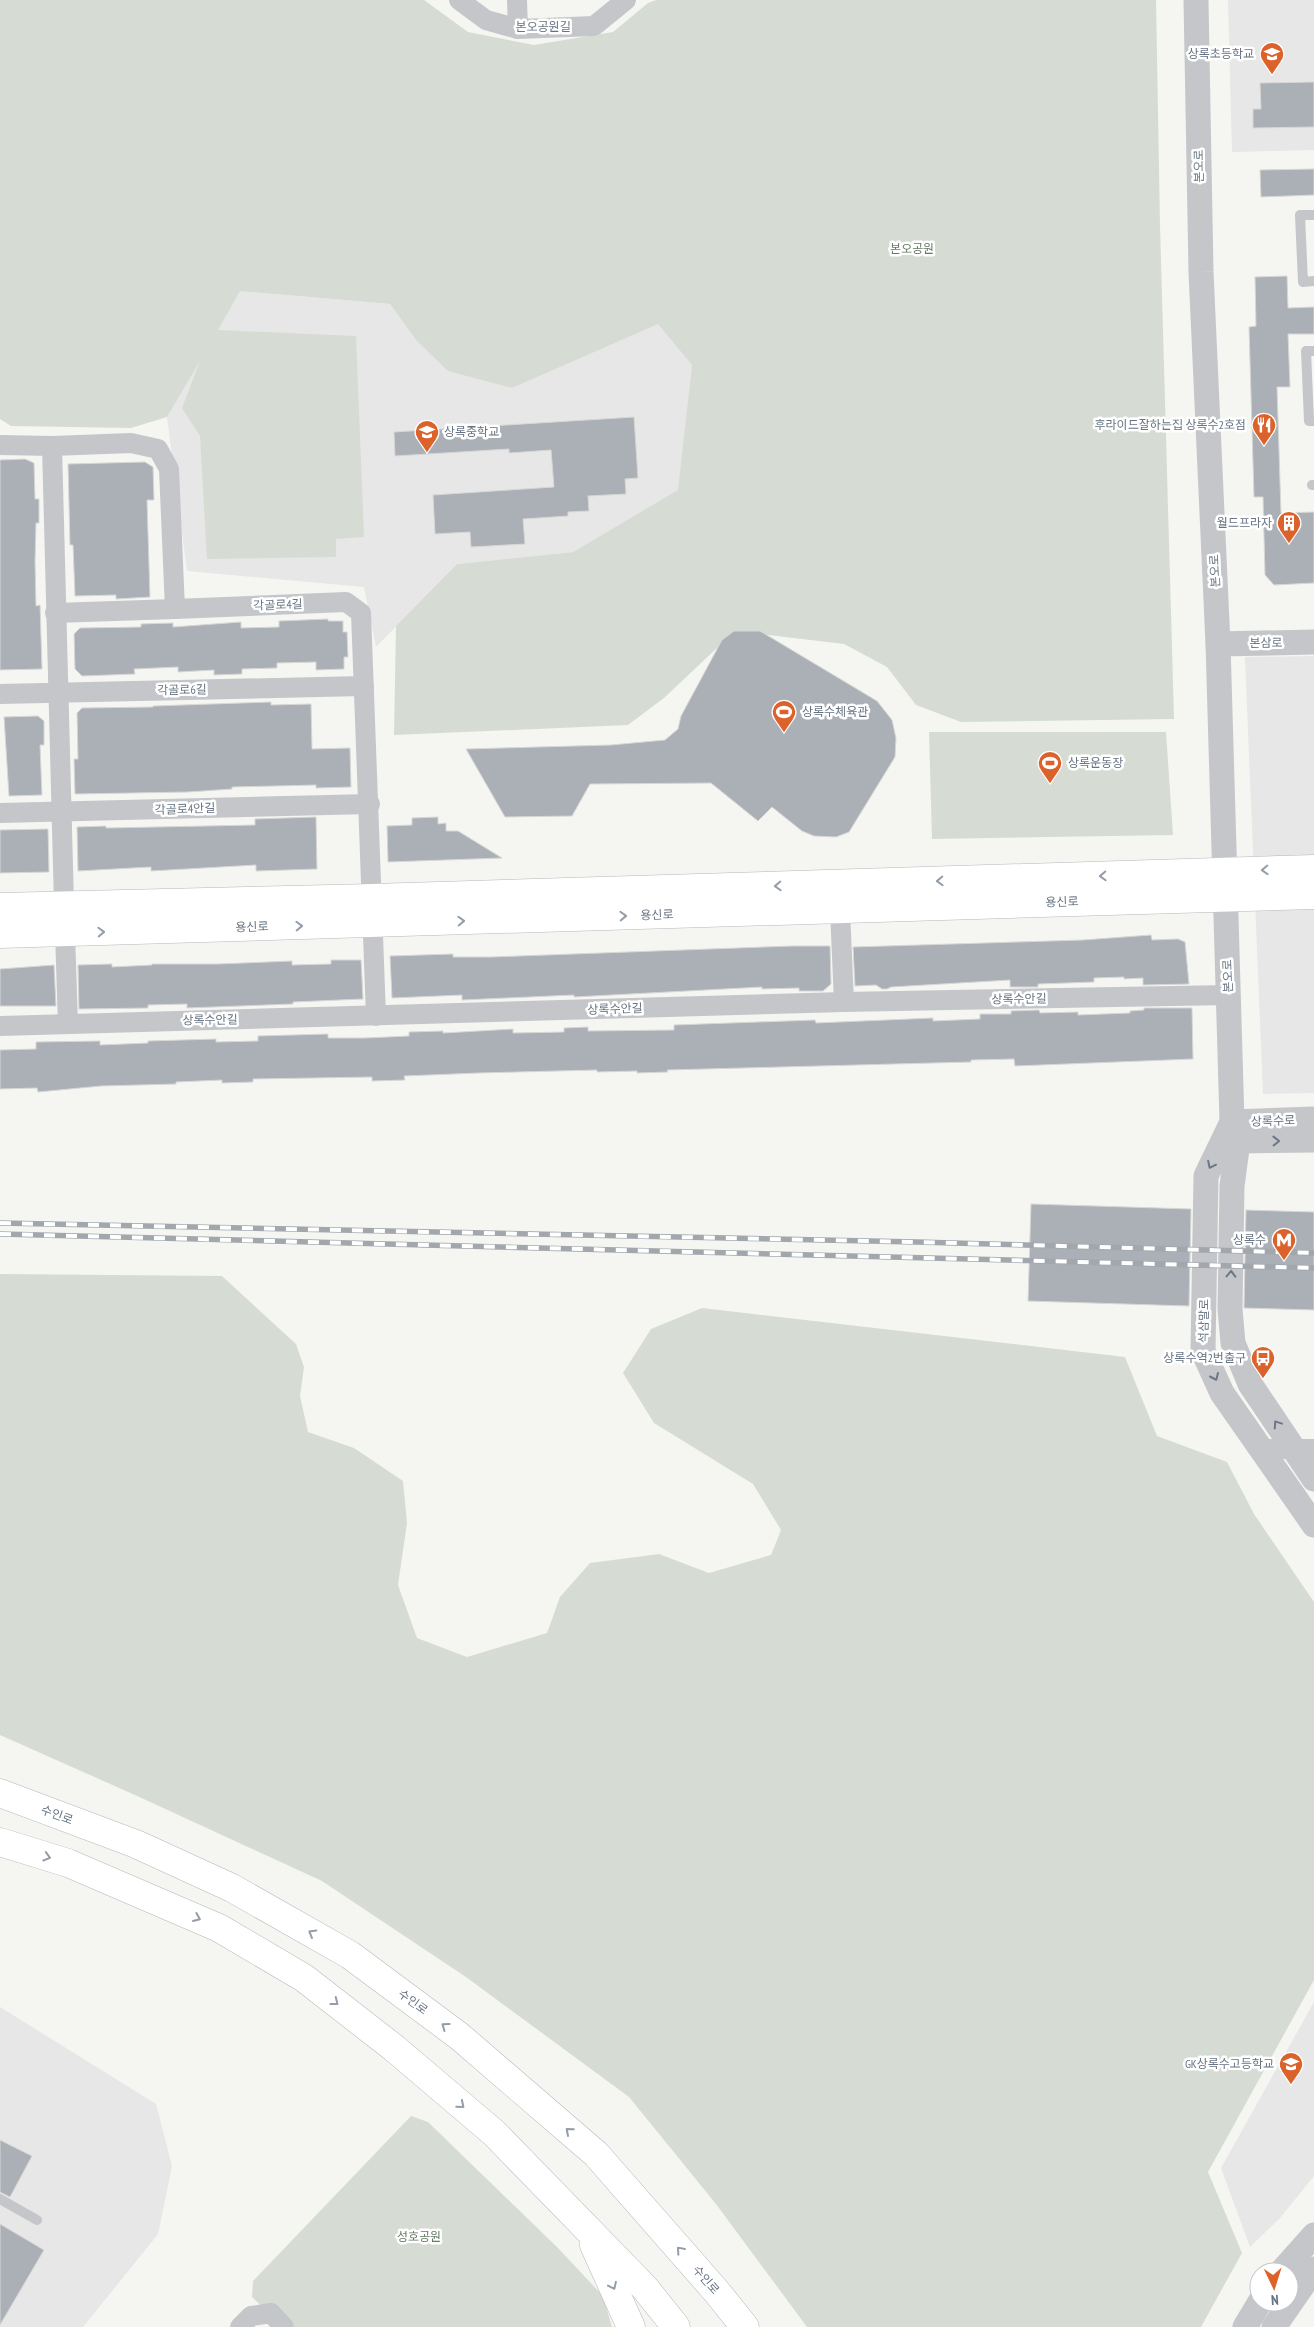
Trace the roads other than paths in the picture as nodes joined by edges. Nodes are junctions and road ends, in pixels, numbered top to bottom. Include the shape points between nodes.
1 (459, 0) edge
2 (517, 0) edge
3 (626, 0) edge
4 (1196, 0) edge
5 (518, 29) junction
6 (1314, 215) edge
7 (1314, 281) edge
8 (1314, 351) edge
9 (1314, 420) edge
10 (0, 445) edge
11 (52, 446) junction
12 (175, 609) junction
13 (56, 613) junction
14 (1314, 642) edge
15 (1218, 644) junction
16 (364, 686) junction
17 (58, 693) junction
18 (0, 694) edge
19 (370, 804) junction
20 (0, 813) edge
21 (63, 813) junction
22 (1314, 869) edge
23 (1224, 884) junction
24 (1314, 894) edge
25 (64, 905) junction
26 (0, 907) edge
27 (840, 910) junction
28 (373, 911) junction
29 (65, 932) junction
30 (0, 934) edge
31 (1229, 996) junction
32 (844, 1002) junction
33 (376, 1016) junction
34 (68, 1024) junction
35 (0, 1026) edge
36 (1314, 1119) edge
37 (1235, 1131) junction
38 (1314, 1140) edge
39 (1261, 1449) junction
40 (1304, 1449) edge
41 (1314, 1479) edge
42 (1314, 1525) edge
43 (0, 1793) edge
44 (0, 1842) edge
45 (0, 2199) edge
46 (37, 2220) dead end
47 (585, 2226) junction
48 (1314, 2235) edge
49 (1290, 2262) edge
50 (1314, 2269) edge
51 (1254, 2312) edge
52 (240, 2327) edge
53 (284, 2327) edge
54 (631, 2327) edge
55 (676, 2327) edge
56 (745, 2327) edge
57 (1245, 2327) edge
58 (1274, 2327) edge

1 - 5 street, 본오공원길 via 486,20
2 - 5 street
3 - 5 street, 본오공원길 via 594,26
4 - 15 street, 본오로 via 1201,272
6 - 7 lane via 1300,215 1303,282
8 - 9 lane via 1306,351 1309,421
10 - 11 street
11 - 12 street via 131,443 158,450 169,469
11 - 13 street
12 - 13 street
12 - 16 street, 각골로4길 via 346,602 361,613
13 - 17 street
14 - 15 street, 본삼로
15 - 23 street, 본오로
16 - 17 street, 각골로6길
16 - 19 street, 각골로4길
17 - 18 street, 각골로6길
17 - 21 street
19 - 21 street, 각골로4안길
19 - 28 street, 각골로4길
20 - 21 street, 각골로4안길
21 - 25 street
22 -> 23 main road, 용신로
23 - 24 main road, 용신로
23 - 27 main road, 용신로
23 -> 28 main road, 용신로
23 - 31 street, 본오로
25 - 26 main road, 용신로
25 - 28 main road, 용신로
28 -> 27 main road, 용신로
27 - 32 street
29 -> 28 main road, 용신로
28 - 33 street, 각골로4길
29 - 30 main road, 용신로
29 - 34 street
31 - 32 street, 상록수안길
31 - 37 street, 본오로
32 - 33 street, 상록수안길
33 - 34 street, 상록수안길
34 - 35 street, 상록수안길
36 - 37 street, 상록수로
37 -> 38 street, 상록수로
37 -> 39 street, 석삼말로 via 1206,1176 1203,1351 1222,1393
40 -> 37 street, 석삼말로 via 1250,1384 1233,1343 1230,1309
39 - 40 street
39 - 42 street, 석삼말로
40 - 41 street, 석삼말로
56 -> 43 main road, 수인로 via 596,2154 459,2036 350,1955 232,1888 136,1844
44 -> 47 main road via 68,1863 219,1928 304,1978 494,2132
45 - 46 lane
47 -> 54 main road
47 - 55 main road via 645,2288
48 - 49 street
50 - 58 street
51 - 57 street
52 - 53 street via 251,2316 271,2313

